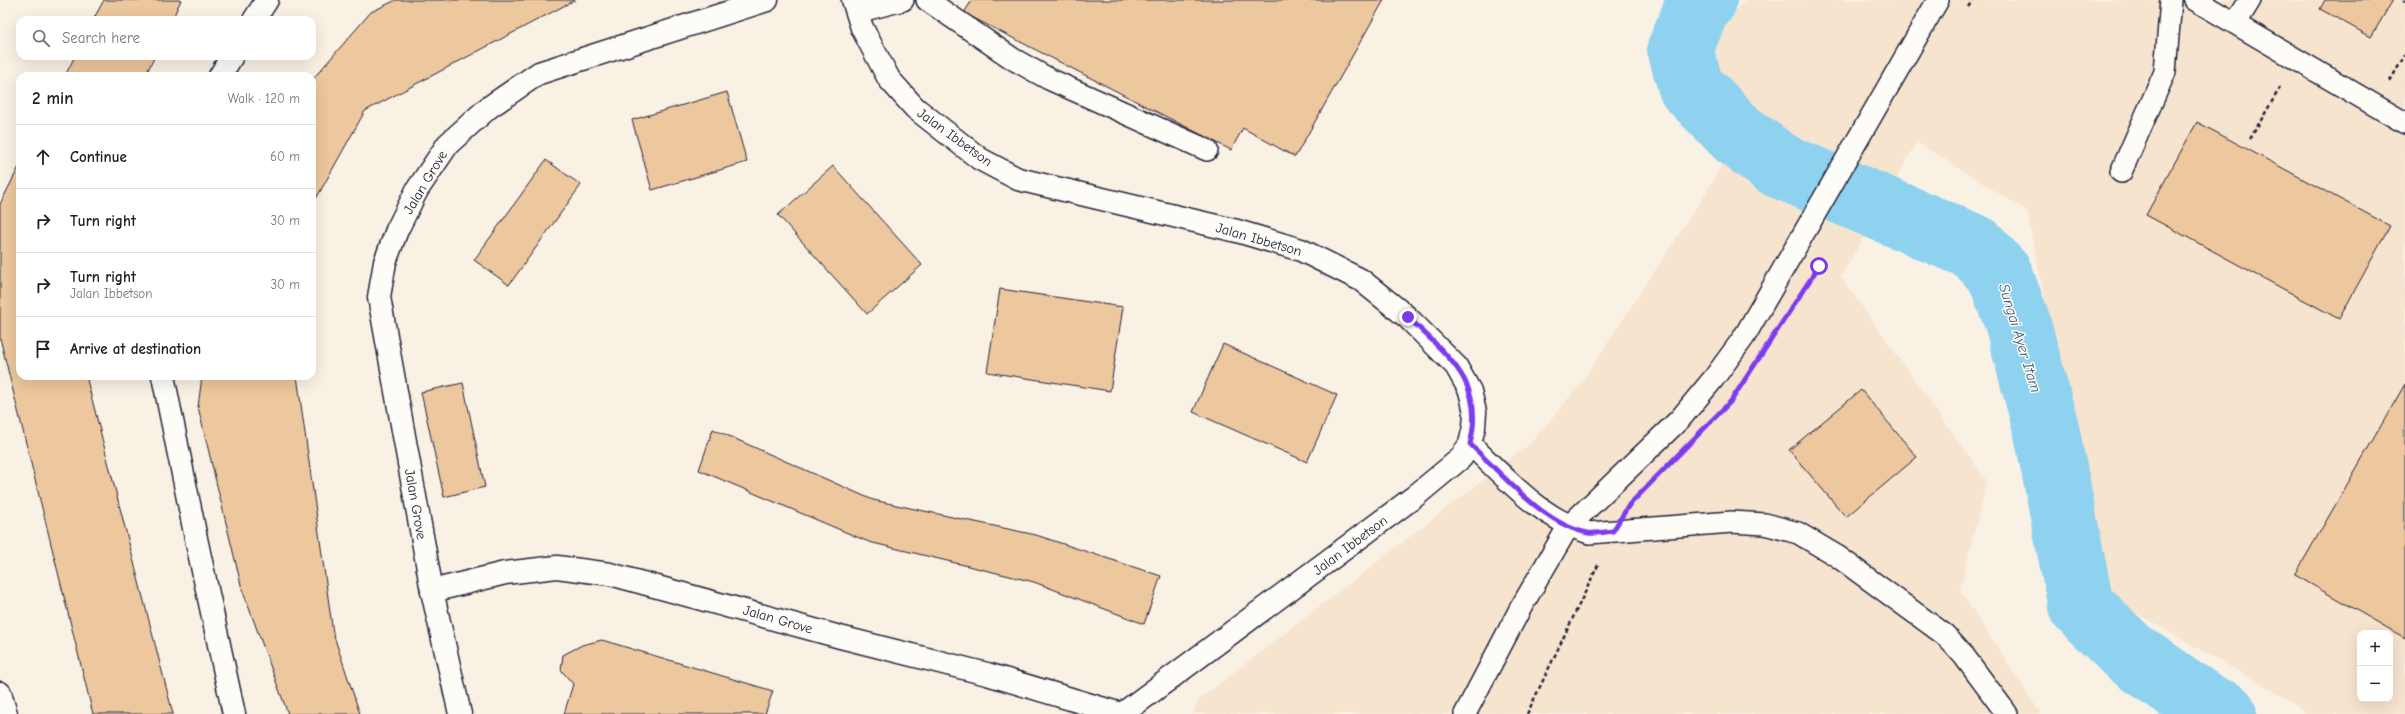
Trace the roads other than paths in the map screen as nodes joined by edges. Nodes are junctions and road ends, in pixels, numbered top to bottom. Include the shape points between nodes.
1 (267, 0) edge
2 (767, 0) edge
3 (903, 0) edge
4 (927, 0) edge
5 (1938, 0) edge
6 (2170, 0) edge
7 (2195, 0) edge
8 (2250, 0) edge
9 (855, 6) edge
10 (257, 16) edge
11 (2236, 22) junction
12 (230, 60) edge
13 (222, 72) edge
14 (2405, 123) edge
15 (1207, 150) dead end
16 (2121, 172) dead end
17 (164, 380) edge
18 (1470, 444) junction
19 (1568, 527) junction
20 (432, 591) junction
21 (0, 693) edge
22 (6, 714) edge
23 (234, 714) edge
24 (460, 714) edge
25 (1122, 714) edge
26 (1465, 714) edge
27 (2007, 714) edge

1 - 10 street
2 - 20 street, Jalan Grove via 539,73 488,108 448,144 417,190 397,230 385,262 379,297
3 - 9 lane
4 - 15 lane via 1013,59 1050,79
5 - 19 lane via 1744,337 1680,418
6 - 16 lane via 2165,72
7 - 11 lane
8 - 11 lane
9 - 18 street, Jalan Ibbetson via 862,28 886,73 915,108 980,158 1018,179 1272,241 1300,250 1361,280 1408,317 1456,366 1470,391 1475,412
11 - 14 lane
12 - 13 street
17 - 23 street
18 - 19 lane via 1542,511
18 - 25 street, Jalan Ibbetson via 1461,458 1414,497
19 - 26 lane via 1520,609
19 - 27 lane via 1589,533 1732,522 1765,524 1798,533 1837,556 1945,635
20 - 24 street, Jalan Grove
20 - 25 street, Jalan Grove via 505,573 557,567 610,574 987,674
21 - 22 street

